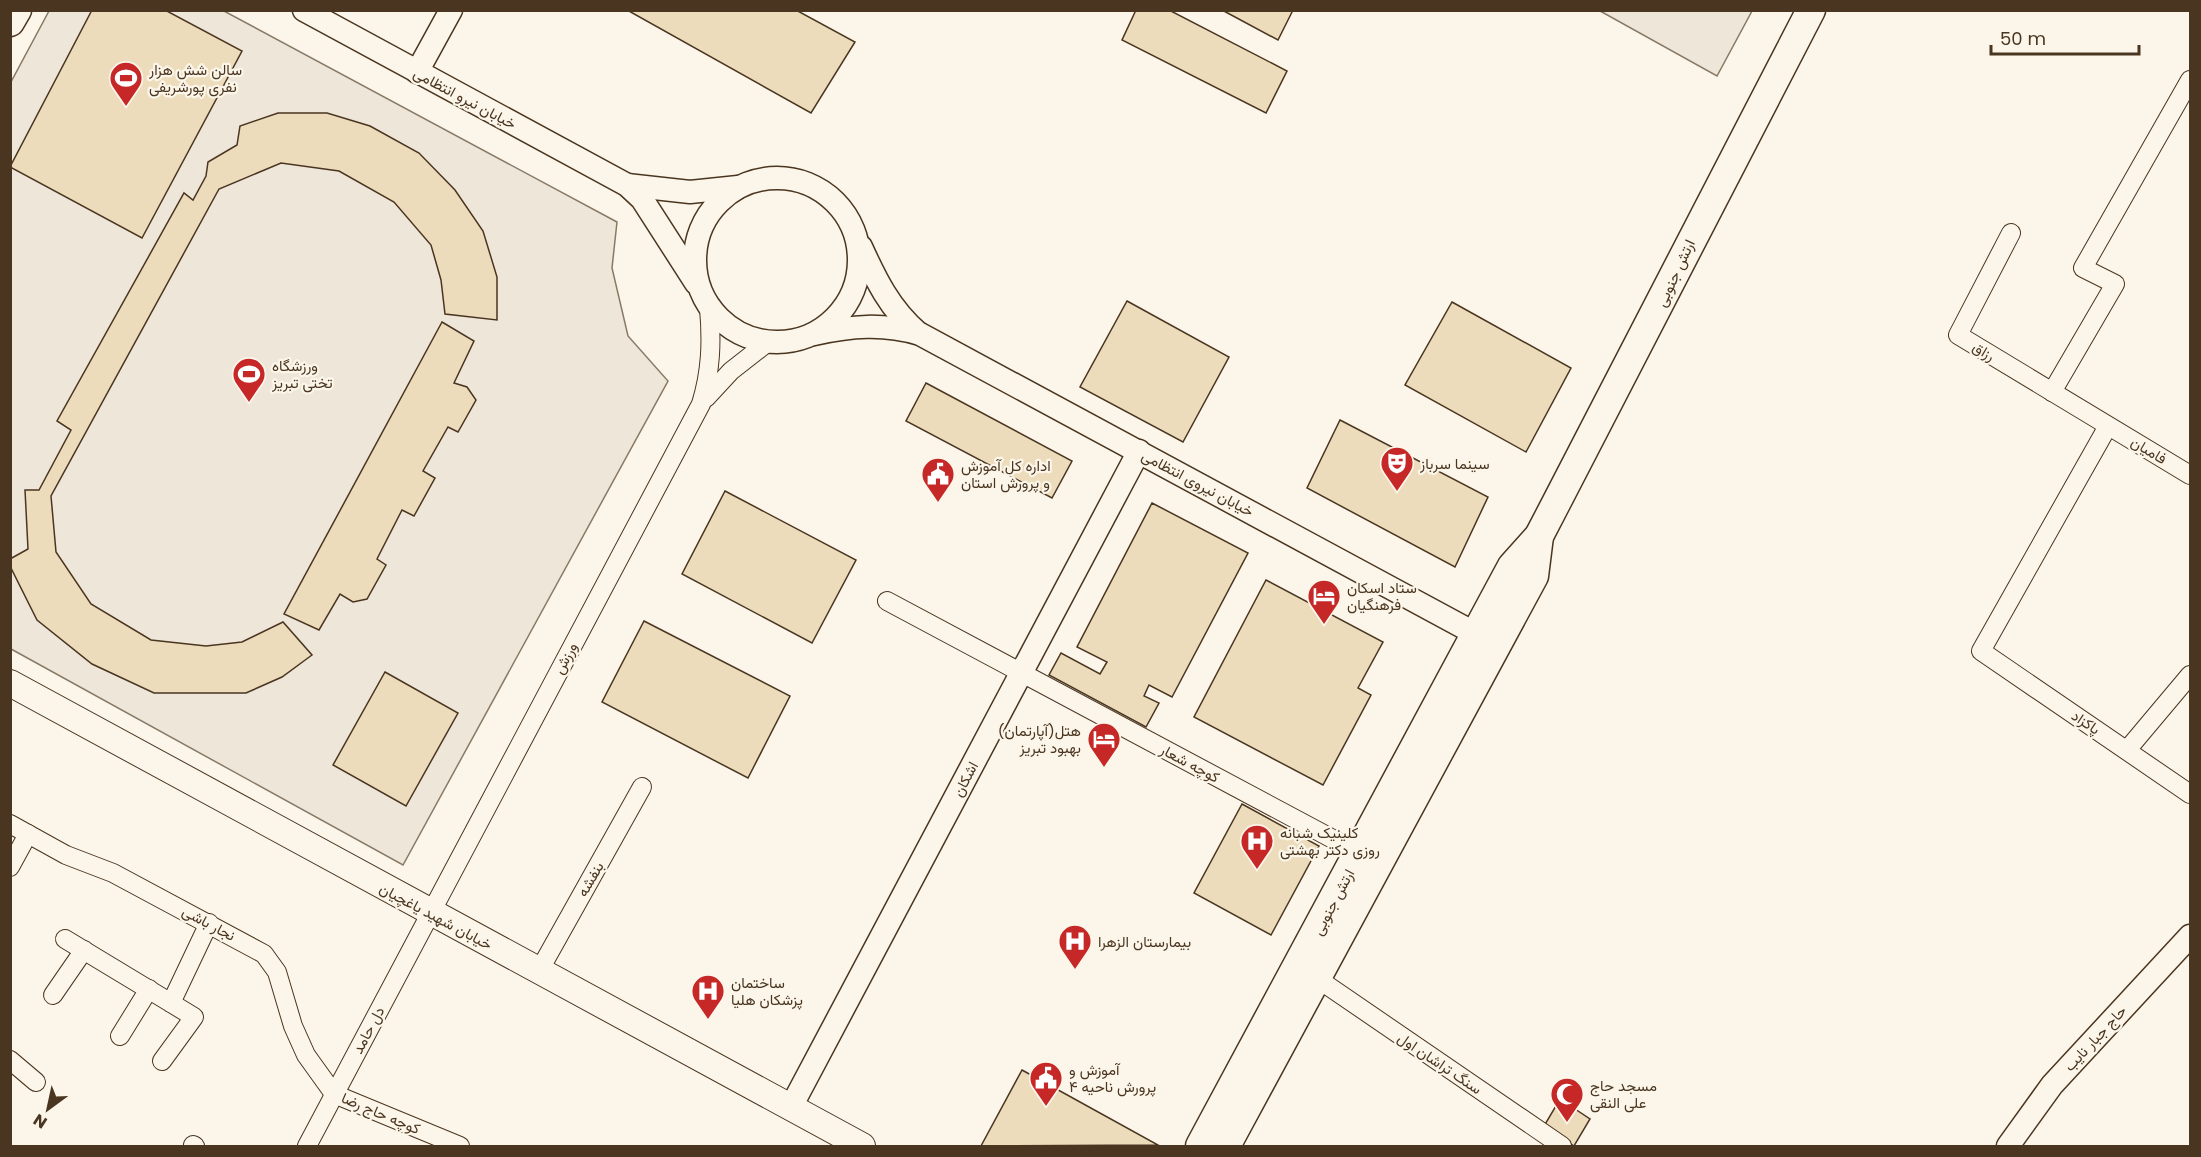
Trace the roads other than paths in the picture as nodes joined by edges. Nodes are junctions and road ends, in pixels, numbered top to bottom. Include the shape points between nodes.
1 (16, 10) edge
2 (304, 10) edge
3 (451, 10) edge
4 (1812, 10) edge
5 (10, 22) edge
6 (417, 72) junction
7 (2190, 80) edge
8 (627, 185) junction
9 (739, 187) junction
10 (2011, 233) dead end
11 (855, 234) junction
12 (699, 287) junction
13 (709, 308) junction
14 (814, 334) junction
15 (920, 334) junction
16 (768, 342) junction
17 (2052, 392) junction
18 (701, 404) junction
19 (2108, 426) junction
20 (1138, 451) junction
21 (2190, 475) edge
22 (1539, 536) junction
23 (887, 601) dead end
24 (1476, 634) junction
25 (1021, 674) junction
26 (2190, 675) edge
27 (10, 683) edge
28 (2127, 750) junction
29 (642, 787) dead end
30 (2190, 794) edge
31 (10, 824) edge
32 (28, 834) junction
33 (1359, 852) junction
34 (10, 867) edge
35 (430, 913) junction
36 (209, 923) junction
37 (2190, 936) edge
38 (65, 939) dead end
39 (84, 950) junction
40 (539, 971) junction
41 (1318, 979) junction
42 (148, 989) junction
43 (53, 995) dead end
44 (171, 1002) junction
45 (120, 1036) dead end
46 (10, 1060) edge
47 (162, 1061) dead end
48 (36, 1082) dead end
49 (334, 1094) junction
50 (791, 1107) junction
51 (307, 1146) edge
52 (460, 1146) edge
53 (862, 1146) edge
54 (1200, 1146) edge
55 (1226, 1146) edge
56 (1562, 1146) edge
57 (2009, 1146) edge

1 - 5 main road
2 - 6 street, خیابان نیرو انتظامی
3 - 6 street
4 - 22 main road, ارتش جنوبی
6 - 8 street, خیابان نیرو انتظامی
7 - 17 street via 2083,268 2115,284
8 - 9 street, خیابان نیرو انتظامی via 690,192
8 - 12 street, خیابان نیرو انتظامی via 642,199
9 - 11 street via 761,179 785,178 807,184 828,196 844,213
9 - 12 street via 720,200 705,219 696,240 694,264
10 - 17 street, رزاق via 1958,335
11 - 14 street via 857,280 848,302
11 - 15 street, خیابان نیروی انتظامی via 880,290 903,320
12 - 13 street
13 - 16 street via 725,325 746,337
13 - 18 street, ورزش via 711,358
14 - 15 street, خیابان نیروی انتظامی via 883,325
14 - 16 street via 792,341
15 - 20 street, خیابان نیروی انتظامی
16 - 18 street, ورزش via 731,371
17 - 19 street, رزاق
18 - 35 street, ورزش
19 - 21 street, فامیان
19 - 28 street, پاکزاد via 1981,651
20 - 24 street, خیابان نیروی انتظامی
20 - 25 street, اشکان
22 - 24 main road, ارتش جنوبی via 1512,566
22 - 41 main road, ارتش جنوبی via 1534,576
23 - 25 street, کوچه شعار
24 - 33 main road, ارتش جنوبی
25 - 33 street, کوچه شعار
25 - 50 street, اشکان
26 - 28 street
27 - 35 main road, خیابان شهید یاغچیان
28 - 30 street, پاکزاد
29 - 40 street, بنفشه
31 - 32 street, نجار باشی
32 - 34 street
32 - 36 street, نجار باشی
33 - 54 main road, ارتش جنوبی
35 - 40 main road, خیابان شهید یاغچیان
35 - 49 street, دل حامد
36 - 44 street
36 - 49 street, نجار باشی via 264,954 276,972 306,1055
37 - 57 street, حاج جبار نایب via 2052,1084
38 - 39 street
39 - 42 street
39 - 43 street
40 - 50 main road, خیابان شهید یاغچیان
41 - 55 main road, ارتش جنوبی
41 - 56 street, سنگ تراشان اول
42 - 44 street
42 - 45 street
44 - 47 street via 194,1017
46 - 48 street
49 - 51 street, دل حامد
49 - 52 street, کوچه حاج رضا
50 - 53 main road, خیابان شهید یاغچیان

